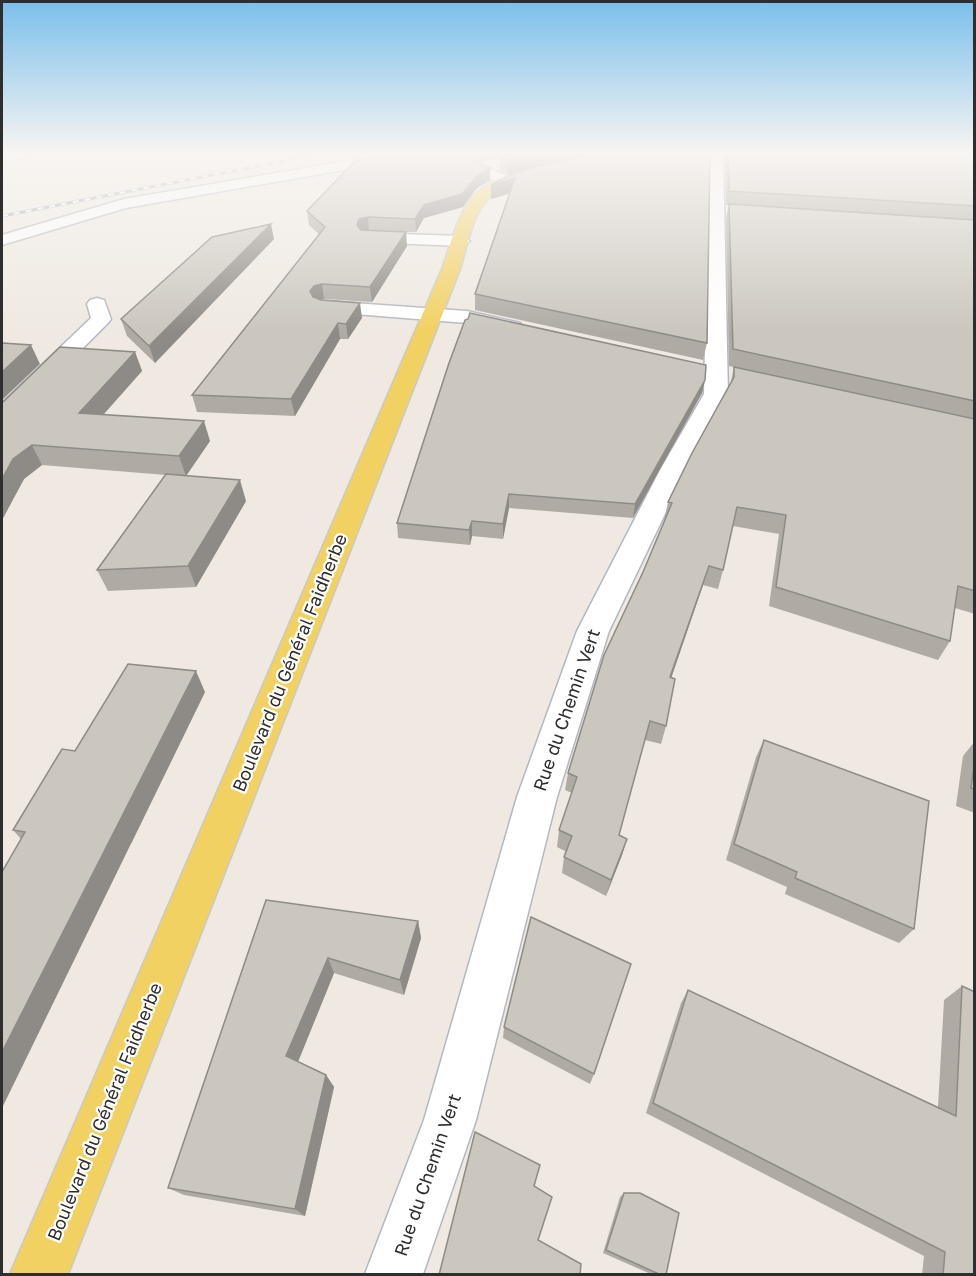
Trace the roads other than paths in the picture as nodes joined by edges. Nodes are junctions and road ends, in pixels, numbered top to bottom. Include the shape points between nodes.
1 (95, 213) edge
2 (472, 213) edge
3 (724, 213) edge
4 (369, 238) edge
5 (2, 240) edge
6 (462, 241) junction
7 (97, 304) dead end
8 (324, 307) edge
9 (433, 314) junction
10 (536, 332) edge
11 (2, 416) edge
12 (39, 1275) edge
13 (394, 1275) edge

1 - 5 street
2 - 6 main road, Boulevard du Général Faidherbe
3 - 13 street, Rue du Chemin Vert via 716,394 673,470 593,631 537,797 450,1120
4 - 6 street
6 - 9 main road, Boulevard du Général Faidherbe
7 - 11 street via 101,319
8 - 9 street
9 - 10 street via 467,316
9 - 12 main road, Boulevard du Général Faidherbe

